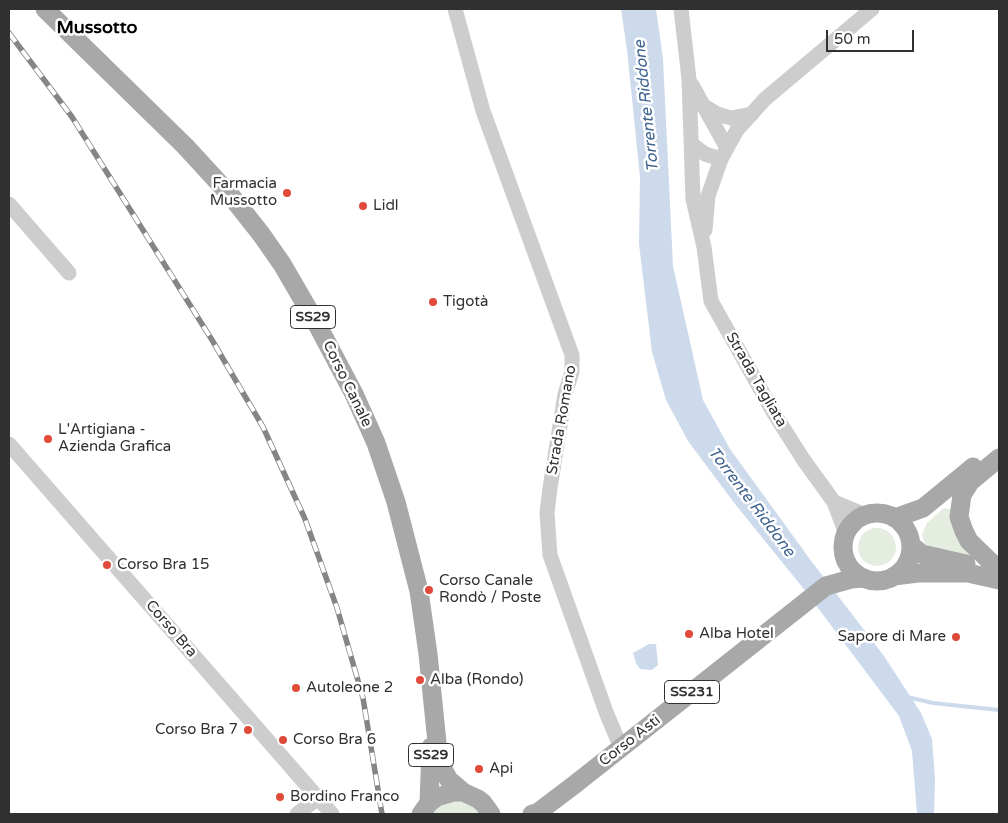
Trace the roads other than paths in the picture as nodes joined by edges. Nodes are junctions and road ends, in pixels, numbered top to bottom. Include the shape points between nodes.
1 (45, 9) edge
2 (455, 9) edge
3 (681, 9) edge
4 (872, 9) edge
5 (690, 79) junction
6 (703, 106) junction
7 (752, 114) junction
8 (692, 145) junction
9 (724, 154) junction
10 (9, 204) edge
11 (704, 247) junction
12 (69, 273) dead end
13 (9, 444) edge
14 (999, 446) edge
15 (999, 458) edge
16 (834, 502) junction
17 (924, 508) junction
18 (865, 515) junction
19 (895, 518) junction
20 (844, 542) junction
21 (910, 542) junction
22 (999, 570) edge
23 (894, 576) junction
24 (864, 578) junction
25 (999, 580) edge
26 (829, 584) junction
27 (433, 706) junction
28 (621, 748) junction
29 (574, 785) junction
30 (463, 792) junction
31 (318, 798) junction
32 (425, 809) edge
33 (495, 813) edge
34 (297, 814) edge
35 (332, 814) edge
36 (532, 814) edge
37 (542, 814) edge

1 - 27 main road, Corso Canale / SS29 via 185,146 231,196 282,264 318,326 376,443 396,502 418,591
2 - 28 street, Strada Romano via 483,111 572,356 572,372 565,394 547,514 550,555
3 - 5 street, Strada Tagliata
4 - 7 street, Strada Tagliata via 765,99
5 - 6 street, Strada Tagliata
5 - 8 street, Strada Tagliata
6 - 7 street via 731,118
6 - 9 street, Strada Tagliata
7 - 9 street, Strada Tagliata
8 - 9 street via 705,154
8 - 11 street, Strada Tagliata via 693,199
9 - 11 street, Strada Tagliata via 708,196
10 - 12 street
11 - 16 street, Strada Tagliata via 711,301 775,415
13 - 31 street, Corso Bra
14 - 17 main road
15 - 22 main road via 970,482 962,495 960,517 969,541
16 - 18 street
16 - 20 street, Strada Tagliata
17 - 19 main road
17 - 21 main road
18 - 19 main road via 885,514
18 - 20 main road, SS231 via 857,520
19 - 21 main road
20 - 24 main road via 850,568
20 - 26 main road, SS231
21 - 22 main road via 922,554
21 - 23 main road via 907,563
23 - 24 main road, SS231 via 884,580
23 - 25 main road via 968,573
24 - 26 main road, SS231
26 - 28 main road, Corso Asti / SS231
27 - 30 main road, Corso Canale / SS29 via 439,762 449,780
27 - 32 main road, Corso Canale / SS29
28 - 29 main road, Corso Asti / SS231
29 - 36 main road, Corso Asti / SS231
29 - 37 main road, Corso Asti / SS231
30 - 32 main road, SS29 via 445,794
30 - 33 main road, SS29
31 - 34 street
31 - 35 street, Corso Bra

